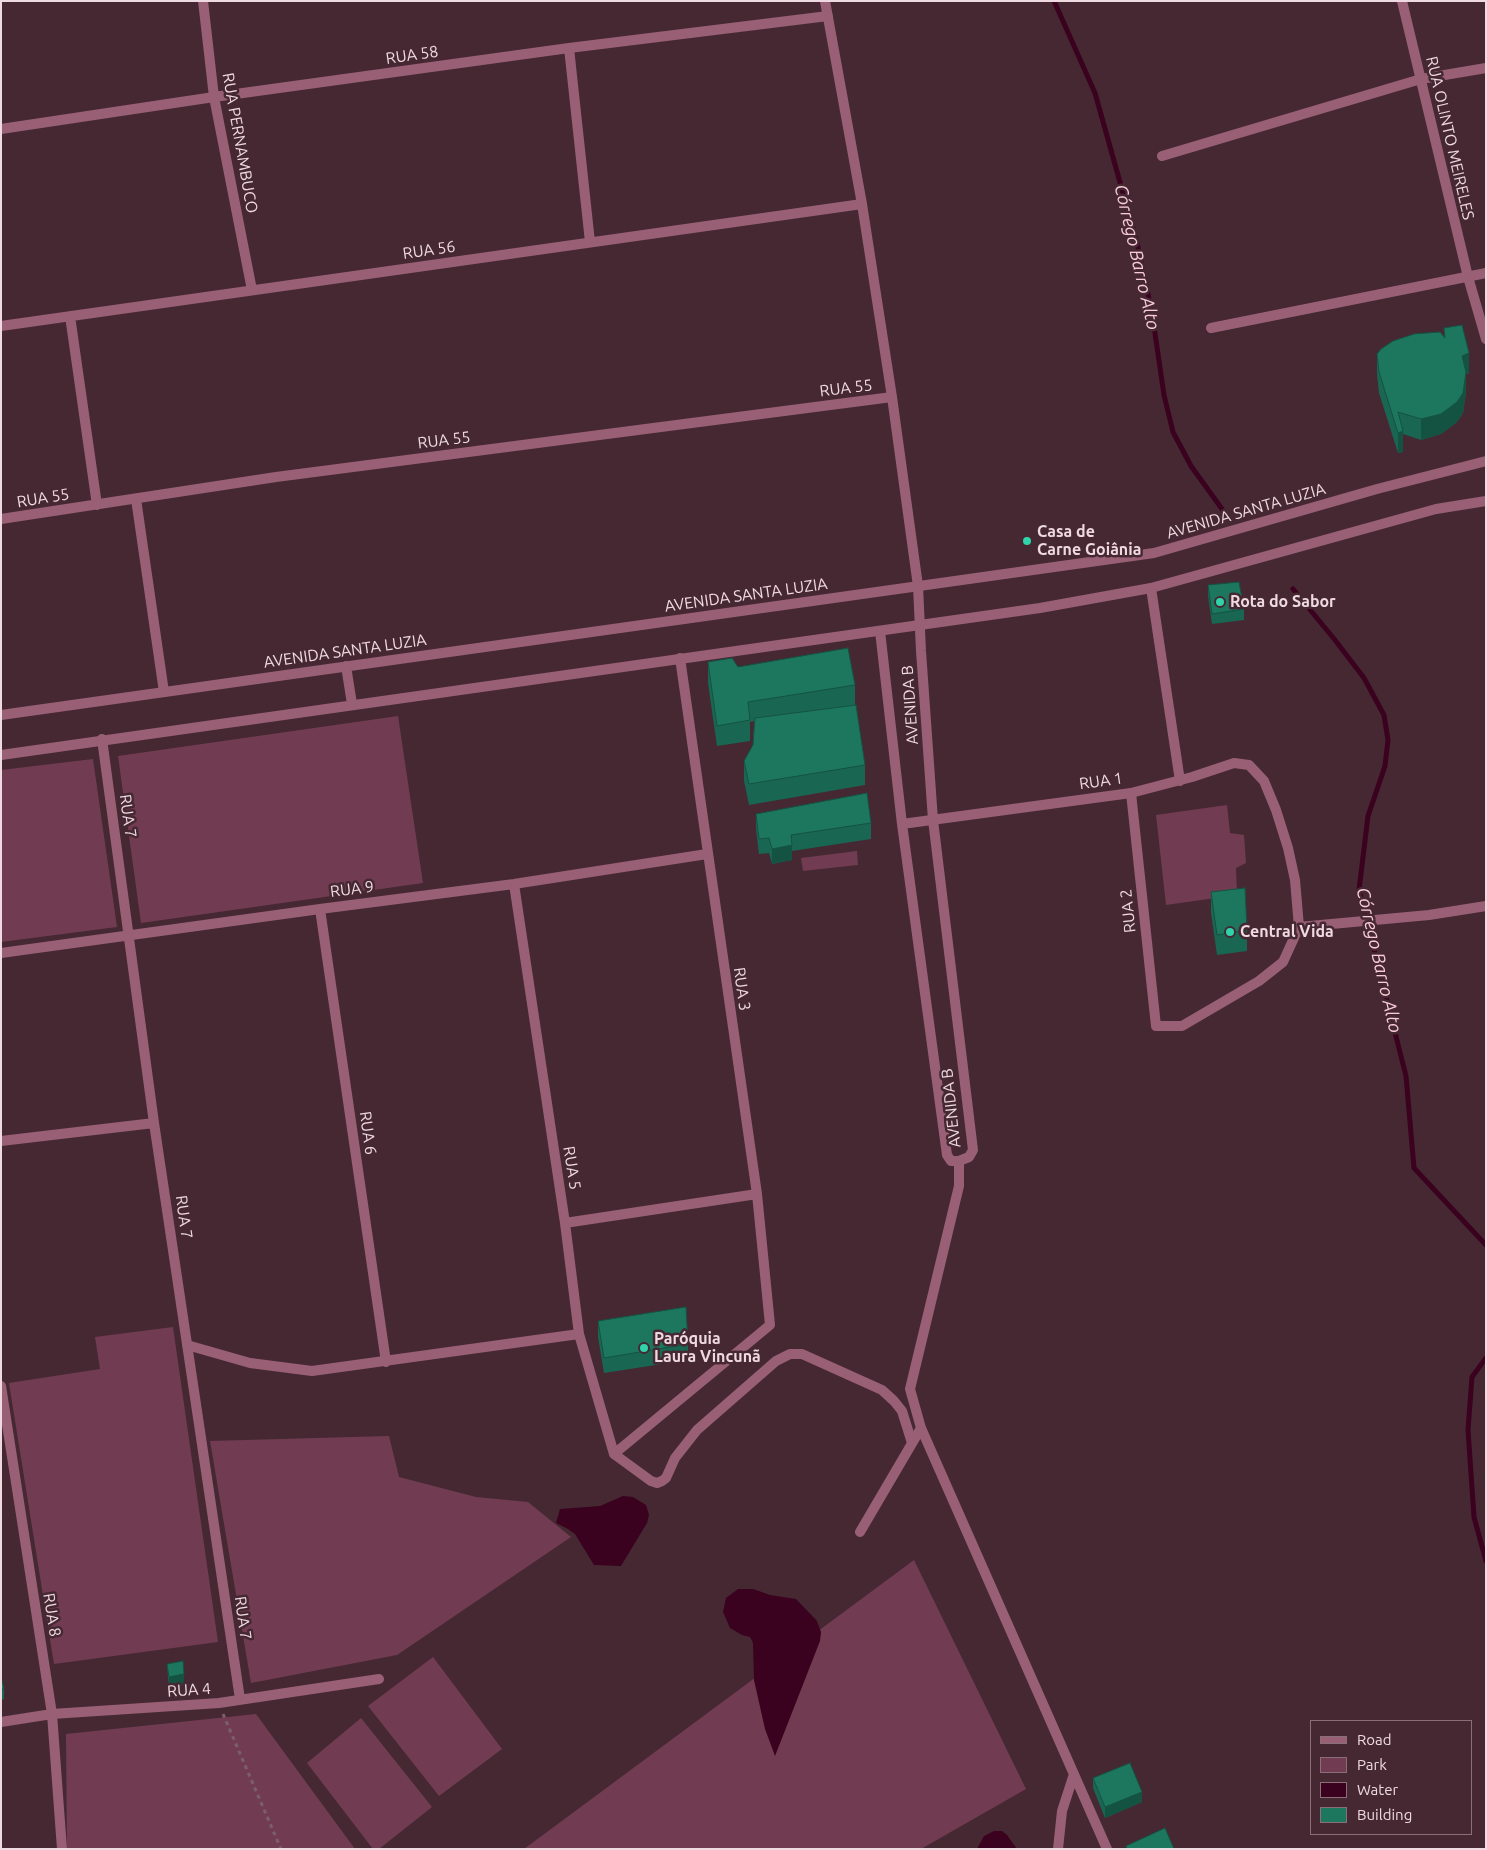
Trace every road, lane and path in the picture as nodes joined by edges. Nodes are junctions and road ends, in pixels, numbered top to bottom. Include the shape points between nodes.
1 (203, 1) edge
2 (825, 1) edge
3 (1402, 1) edge
4 (828, 16) junction
5 (569, 48) junction
6 (1486, 68) edge
7 (1421, 79) junction
8 (214, 97) junction
9 (1, 129) edge
10 (1162, 156) dead end
11 (862, 204) junction
12 (590, 242) junction
13 (1486, 273) edge
14 (1468, 276) junction
15 (252, 290) junction
16 (70, 316) junction
17 (1, 326) edge
18 (1211, 328) dead end
19 (1486, 339) edge
20 (892, 397) junction
21 (1486, 461) edge
22 (136, 498) junction
23 (1486, 501) edge
24 (97, 504) junction
25 (1, 519) edge
26 (918, 586) junction
27 (1152, 588) junction
28 (920, 624) junction
29 (880, 631) junction
30 (680, 658) junction
31 (346, 666) junction
32 (164, 692) junction
33 (352, 704) junction
34 (1, 715) edge
35 (102, 740) junction
36 (1, 755) edge
37 (1180, 781) junction
38 (1131, 793) junction
39 (932, 820) junction
40 (902, 824) junction
41 (707, 854) junction
42 (514, 884) junction
43 (1486, 906) edge
44 (320, 909) junction
45 (1299, 927) junction
46 (129, 934) junction
47 (1, 953) edge
48 (154, 1123) junction
49 (1, 1141) edge
50 (959, 1161) junction
51 (756, 1194) junction
52 (565, 1223) junction
53 (579, 1334) junction
54 (187, 1345) junction
55 (386, 1362) junction
56 (1, 1386) edge
57 (920, 1428) junction
58 (912, 1443) junction
59 (614, 1454) junction
60 (860, 1532) dead end
61 (379, 1679) dead end
62 (240, 1699) junction
63 (219, 1703) junction
64 (52, 1714) junction
65 (1, 1722) edge
66 (1074, 1774) junction
67 (62, 1849) edge
68 (281, 1849) edge
69 (1058, 1849) edge
70 (1107, 1849) edge

1 - 8 street, RUA PERNAMBUCO
2 - 4 street, AVENIDA B
3 - 7 street, RUA OLINTO MEIRELES
4 - 5 street, RUA 58
4 - 11 street, AVENIDA B
5 - 8 street, RUA 58
5 - 12 street
6 - 7 street
7 - 10 street
7 - 14 street, RUA OLINTO MEIRELES
8 - 9 street, RUA 58
8 - 15 street, RUA PERNAMBUCO
11 - 12 street, RUA 56
11 - 20 street, AVENIDA B
12 - 15 street, RUA 56
13 - 14 street
14 - 18 street
14 - 19 street, RUA OLINTO MEIRELES
15 - 16 street, RUA 56
16 - 17 street, RUA 56
16 - 24 street
20 - 22 street, RUA 55
20 - 26 street, AVENIDA B
21 - 26 street, AVENIDA SANTA LUZIA via 1154,553
22 - 24 street, RUA 55
22 - 32 street
23 - 27 street via 1436,509
24 - 25 street, RUA 55
26 - 28 street, AVENIDA B
26 - 31 street, AVENIDA SANTA LUZIA
27 - 28 street via 1040,608
27 - 37 street
28 - 29 street
28 - 39 street, AVENIDA B
29 - 30 street
29 - 40 street, AVENIDA B
30 - 33 street
30 - 41 street, RUA 3
31 - 32 street, AVENIDA SANTA LUZIA
31 - 33 street
32 - 34 street, AVENIDA SANTA LUZIA
33 - 35 street
35 - 36 street
35 - 46 street, RUA 7
37 - 38 street, RUA 1
37 - 45 street, RUA 1 via 1234,763 1249,765 1264,780 1288,848 1295,880
38 - 39 street, RUA 1
38 - 45 street, RUA 2 via 1156,1026 1182,1026 1259,982 1283,962
39 - 40 street, RUA 1
39 - 50 street, AVENIDA B via 973,1150 969,1158
40 - 50 street, AVENIDA B via 947,1155 951,1161
41 - 42 street, RUA 9
41 - 51 street, RUA 3
42 - 44 street, RUA 9
42 - 52 street, RUA 5
43 - 45 street via 1429,915
44 - 46 street, RUA 9
44 - 55 street, RUA 6
46 - 47 street, RUA 9
46 - 48 street, RUA 7
48 - 49 street
48 - 54 street, RUA 7
50 - 57 street via 959,1186 910,1389
51 - 52 street
51 - 59 street, RUA 3 via 770,1325
52 - 53 street, RUA 5
53 - 55 street
53 - 59 street, RUA 5
54 - 55 street via 250,1363 312,1371
54 - 62 street, RUA 7
56 - 64 street, RUA 8
57 - 58 street
57 - 66 street
58 - 59 street via 902,1411 882,1390 802,1354 790,1354 776,1361 697,1430 662,1481 651,1481
58 - 60 street
61 - 62 street, RUA 4
62 - 63 street, RUA 4
63 - 64 street, RUA 4
63 - 68 path
64 - 65 street, RUA 4
64 - 67 street, RUA 8
66 - 69 street via 1062,1811
66 - 70 street

